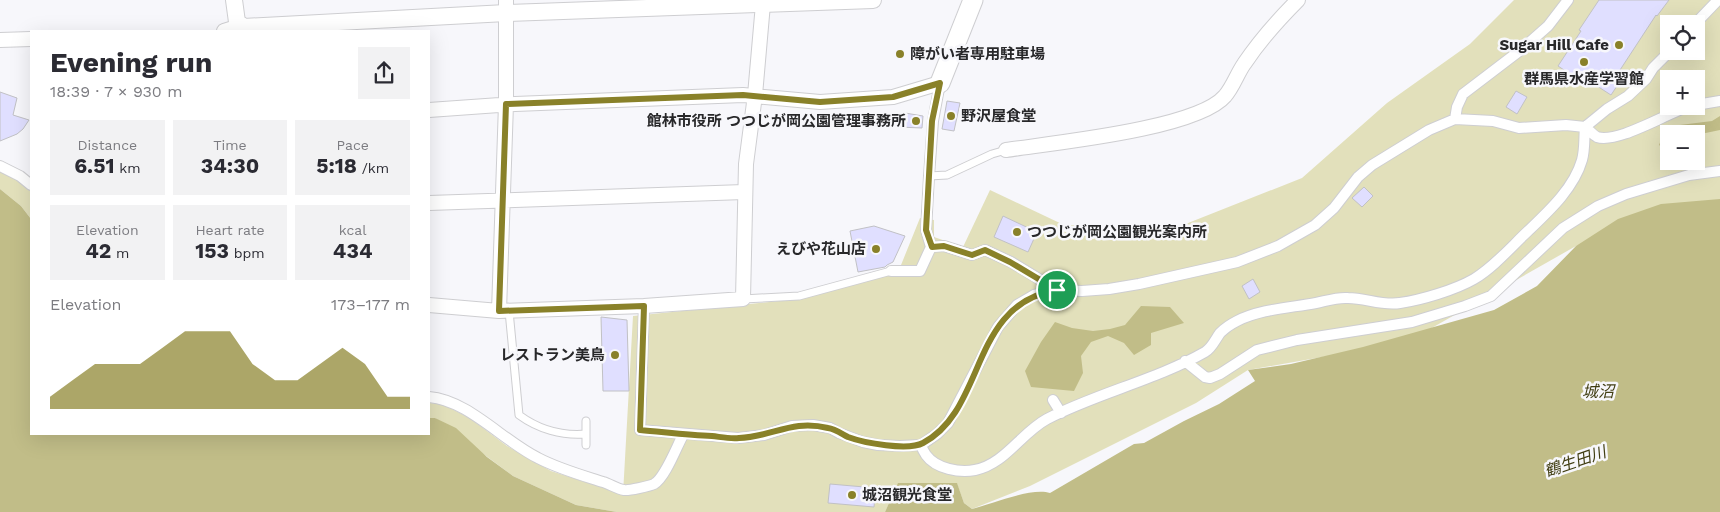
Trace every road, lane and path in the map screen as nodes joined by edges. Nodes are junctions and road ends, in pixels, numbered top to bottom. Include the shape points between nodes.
1 (234, 0) edge
2 (873, 0) edge
3 (973, 0) edge
4 (1298, 0) edge
5 (1568, 0) edge
6 (1718, 0) edge
7 (694, 3) edge
8 (763, 4) junction
9 (506, 7) edge
10 (1704, 15) edge
11 (240, 26) junction
12 (276, 28) edge
13 (227, 30) edge
14 (30, 39) edge
15 (0, 40) edge
16 (1661, 60) edge
17 (940, 83) junction
18 (755, 95) junction
19 (1720, 100) edge
20 (1705, 103) edge
21 (506, 104) junction
22 (430, 110) edge
23 (1669, 115) edge
24 (1455, 119) junction
25 (1585, 127) junction
26 (1006, 150) joint
27 (0, 166) edge
28 (1720, 171) edge
29 (929, 176) junction
30 (30, 184) edge
31 (744, 192) junction
32 (502, 201) junction
33 (430, 203) edge
34 (932, 247) junction
35 (891, 270) joint
36 (1057, 290) junction
37 (743, 299) junction
38 (430, 305) edge
39 (644, 306) junction
40 (504, 311) junction
41 (1185, 361) junction
42 (430, 397) edge
43 (1053, 400) dead end
44 (1061, 413) junction
45 (586, 421) dead end
46 (586, 434) junction
47 (683, 434) junction
48 (586, 445) dead end
49 (921, 445) junction

1 - 11 street
2 - 8 street
3 - 17 main road
4 - 26 street via 1275,22 1225,96 1209,109 1150,128
5 - 24 street via 1548,26 1463,94
6 - 10 street
7 - 8 street
7 - 9 street
8 - 18 street
9 - 12 street
9 - 21 street
11 - 12 street
11 - 13 street
14 - 15 street
16 - 25 street via 1628,96
17 - 18 street via 893,97 820,102
17 - 29 street via 932,121
18 - 21 street
18 - 31 street
19 - 20 street
21 - 22 street
21 - 32 street
23 - 25 street via 1606,138 1596,136
24 - 25 street via 1493,121 1519,128
24 - 36 street via 1429,130 1372,165 1315,225 1278,246 1237,262 1140,284 1082,291
25 - 41 street via 1582,159 1571,184 1533,226 1474,279 1455,288 1399,303 1381,304 1346,298 1279,308 1234,322 1207,351
26 - 29 lane via 947,175
27 - 30 street
28 - 41 street via 1688,175 1598,206 1563,228 1491,296 1465,306 1412,322 1297,340 1257,350 1210,378 1204,377
29 - 34 street via 926,230
31 - 32 street
31 - 37 street
32 - 33 street
32 - 40 street
34 - 35 street via 920,271
34 - 36 street via 944,246 972,255 985,250
35 - 37 lane via 799,296
36 - 49 street via 1034,295 1008,314 948,423
37 - 39 street
38 - 40 street
39 - 40 street
39 - 47 street via 640,430
40 - 46 lane via 519,415 537,427 570,435
41 - 44 street
42 - 47 street via 470,412 537,458 625,490 655,484
43 - 44 street
44 - 49 street via 1028,432 998,461 985,468 961,471 942,466 927,457
45 - 46 lane
46 - 48 lane
47 - 49 street via 738,438 764,435 792,426 813,425 878,445

